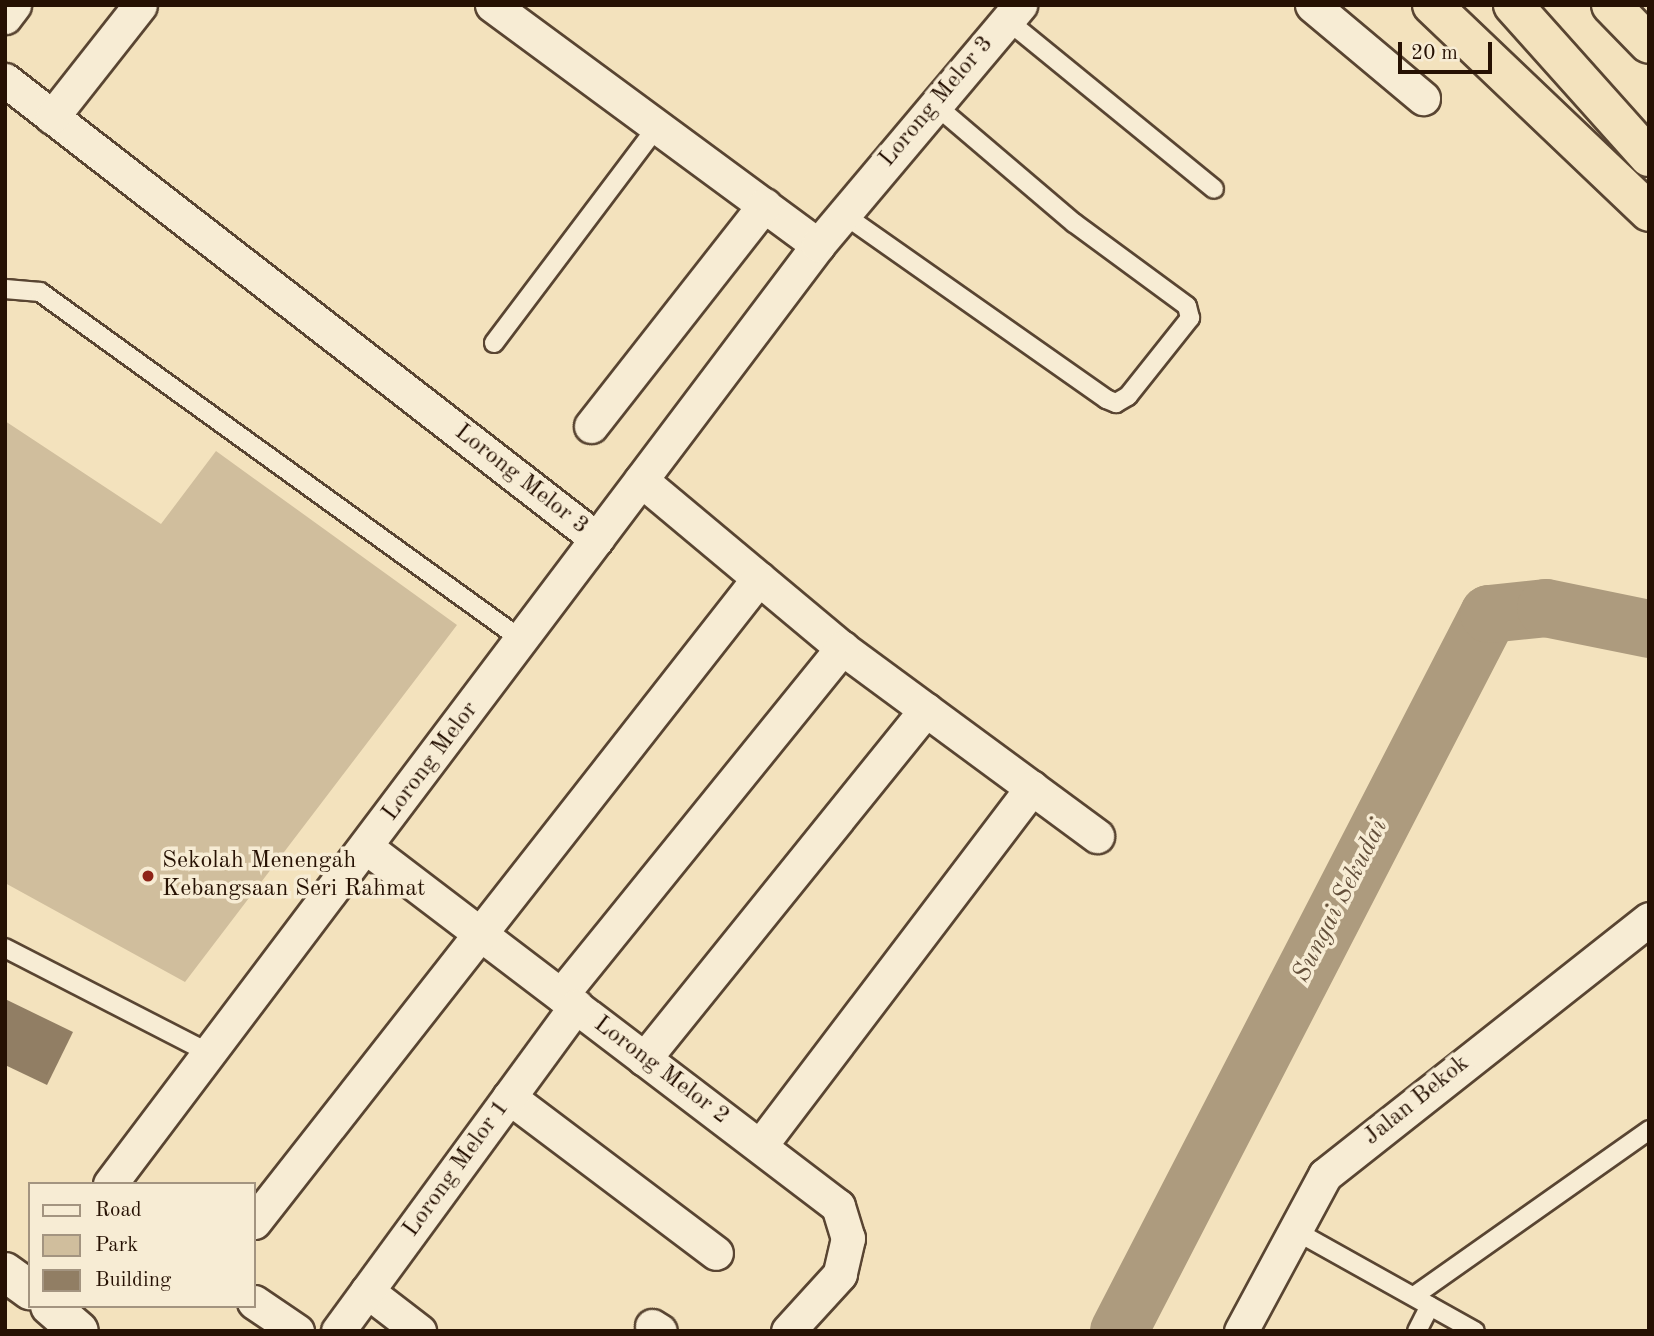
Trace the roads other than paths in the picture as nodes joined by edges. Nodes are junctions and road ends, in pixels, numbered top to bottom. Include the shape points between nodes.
1 (14, 5) edge
2 (140, 5) edge
3 (492, 5) edge
4 (1312, 5) edge
5 (1432, 5) edge
6 (1447, 5) edge
7 (1513, 5) edge
8 (1611, 5) edge
9 (1014, 13) edge
10 (5, 17) edge
11 (1649, 44) edge
12 (5, 80) edge
13 (1423, 98) dead end
14 (934, 104) junction
15 (52, 117) junction
16 (657, 127) junction
17 (1649, 157) edge
18 (1214, 189) dead end
19 (1649, 198) edge
20 (764, 205) junction
21 (1649, 212) edge
22 (843, 214) junction
23 (818, 245) junction
24 (5, 289) edge
25 (494, 343) dead end
26 (591, 426) dead end
27 (641, 480) junction
28 (597, 539) junction
29 (759, 578) junction
30 (522, 640) junction
31 (842, 648) junction
32 (926, 709) junction
33 (1032, 788) junction
34 (1097, 836) dead end
35 (366, 847) junction
36 (1649, 919) edge
37 (482, 935) junction
38 (5, 948) edge
39 (568, 1001) junction
40 (211, 1054) junction
41 (645, 1059) junction
42 (509, 1097) junction
43 (1649, 1130) edge
44 (760, 1146) junction
45 (112, 1182) edge
46 (256, 1219) edge
47 (1294, 1230) junction
48 (716, 1253) dead end
49 (367, 1291) junction
50 (1414, 1296) junction
51 (256, 1303) edge
52 (1430, 1306) junction
53 (49, 1308) edge
54 (79, 1331) edge
55 (297, 1331) edge
56 (338, 1331) edge
57 (419, 1331) edge
58 (788, 1331) edge
59 (1241, 1331) edge
60 (1417, 1331) edge
61 (1475, 1331) edge

1 - 10 street
2 - 15 street
3 - 16 street
4 - 13 street
5 - 21 highway
6 - 19 highway
7 - 17 highway
8 - 11 highway
9 - 14 street, Lorong Melor 3
9 - 18 lane
12 - 15 street, Lorong Melor 3
14 - 22 street, Lorong Melor 3
14 - 22 lane via 1074,223 1187,306 1190,318 1128,396 1116,403 1106,399
15 - 28 street, Lorong Melor 3
16 - 20 street
16 - 25 lane
20 - 23 street
20 - 26 street
22 - 23 street, Lorong Melor 3
23 - 27 street, Lorong Melor 3
24 - 30 lane via 40,292
27 - 28 street, Lorong Melor 3
27 - 29 street
28 - 30 street, Lorong Melor
29 - 31 street
29 - 37 street
30 - 35 street, Lorong Melor
31 - 32 street
31 - 39 street, Lorong Melor 1
32 - 33 street
32 - 41 street
33 - 34 street
33 - 44 street
35 - 37 street, Lorong Melor 2
35 - 40 street, Lorong Melor
36 - 47 street, Jalan Bekok via 1325,1175
37 - 39 street, Lorong Melor 2
37 - 46 street
38 - 40 lane
39 - 41 street, Lorong Melor 2
39 - 42 street, Lorong Melor 1
40 - 45 street, Lorong Melor
41 - 44 street, Lorong Melor 2
42 - 48 street
42 - 49 street, Lorong Melor 1
43 - 50 lane
44 - 58 street, Lorong Melor 2 via 838,1206 848,1238 840,1274
47 - 50 lane
47 - 59 street, Jalan Bekok
49 - 56 street, Lorong Melor 1
49 - 57 street
50 - 52 lane
51 - 55 street
52 - 60 lane
52 - 61 lane
53 - 54 street

